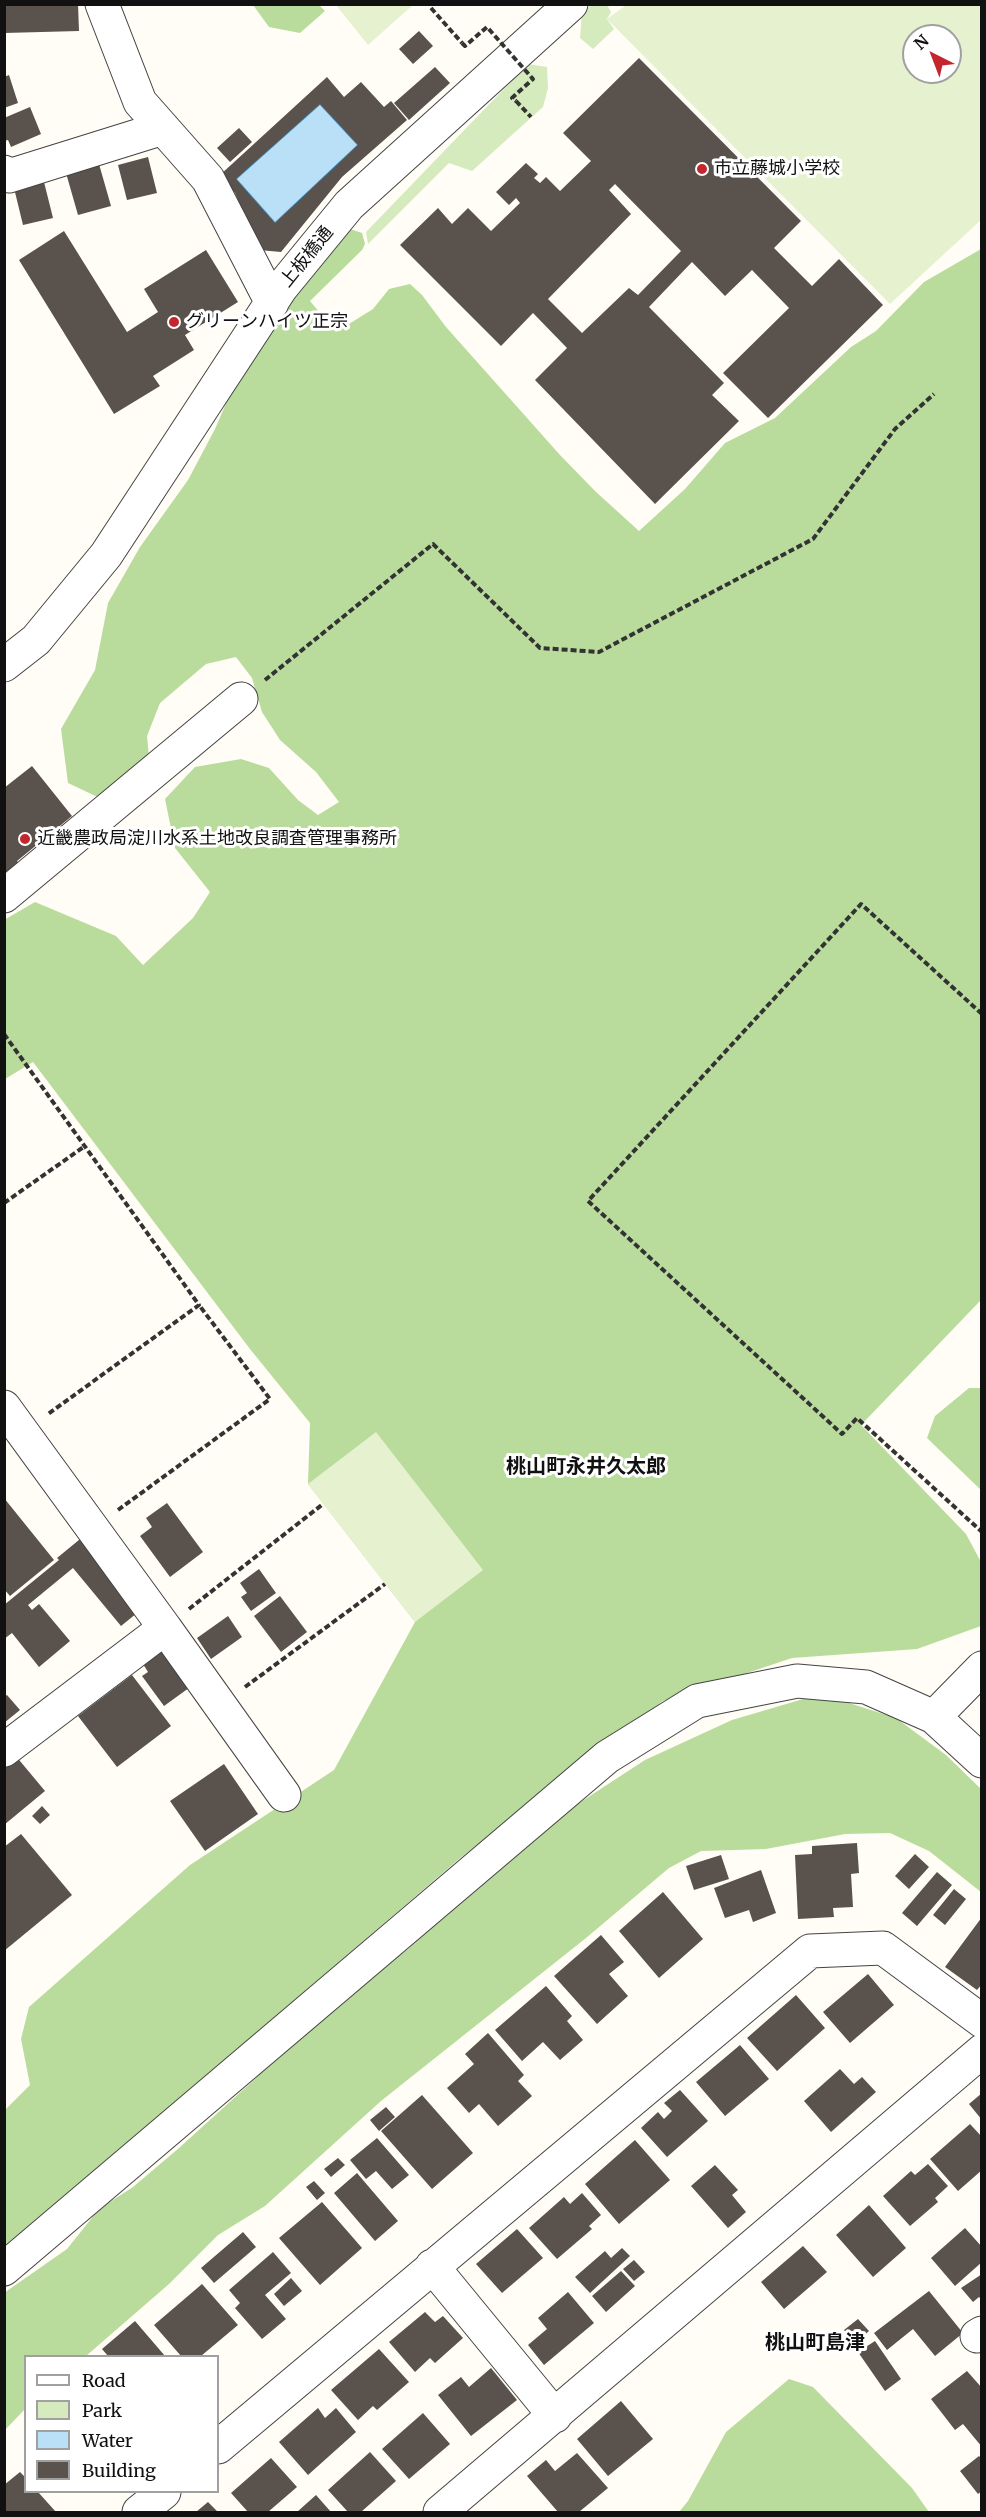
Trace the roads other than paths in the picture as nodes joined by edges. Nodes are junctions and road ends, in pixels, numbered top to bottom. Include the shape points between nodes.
1 (102, 4) edge
2 (571, 4) edge
3 (163, 128) junction
4 (4, 172) edge
5 (272, 303) junction
6 (4, 665) edge
7 (241, 699) road end
8 (4, 896) edge
9 (11, 1429) edge
10 (165, 1628) junction
11 (981, 1668) edge
12 (934, 1717) junction
13 (4, 1750) edge
14 (981, 1761) edge
15 (285, 1795) dead end
16 (981, 2021) edge
17 (981, 2051) edge
18 (432, 2266) junction
19 (4, 2269) edge
20 (555, 2416) junction
21 (219, 2446) edge
22 (163, 2493) edge
23 (139, 2512) edge
24 (440, 2512) edge

1 - 3 street via 140,102
2 - 5 street, 上板橋通 via 349,205
3 - 4 street via 9,176
3 - 5 street via 208,179
5 - 6 street, 上板橋通 via 106,555 36,640
7 - 8 street
9 - 10 street via 93,1528
10 - 13 street
10 - 15 street
11 - 12 street
12 - 14 street
12 - 19 street via 866,1687 797,1681 697,1701 607,1756
16 - 18 street via 883,1948 810,1950
17 - 20 street
18 - 20 street
18 - 21 street
20 - 24 street
22 - 23 street

